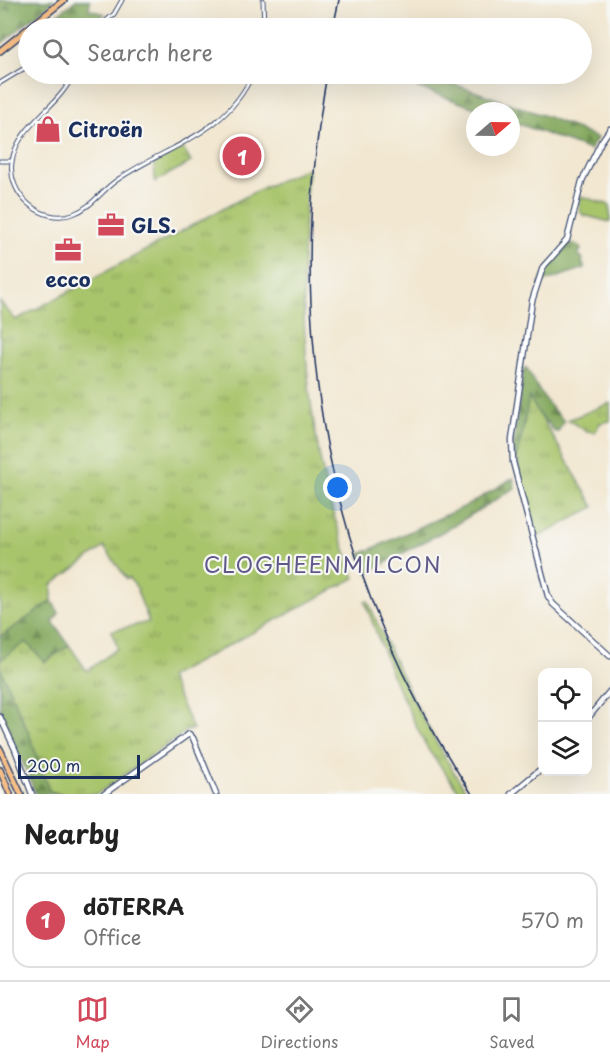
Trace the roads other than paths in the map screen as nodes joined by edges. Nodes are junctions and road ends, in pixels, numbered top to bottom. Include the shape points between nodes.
1 (64, 0) edge
2 (122, 0) edge
3 (263, 0) edge
4 (42, 18) edge
5 (109, 18) edge
6 (264, 18) edge
7 (17, 38) joint
8 (0, 51) edge
9 (0, 56) edge
10 (18, 72) edge
11 (0, 83) edge
12 (67, 84) edge
13 (247, 84) edge
14 (610, 129) edge
15 (0, 161) edge
16 (12, 161) junction
17 (610, 656) edge
18 (610, 691) edge
19 (592, 713) edge
20 (0, 717) edge
21 (0, 749) edge
22 (0, 770) edge
23 (538, 772) edge
24 (10, 794) edge
25 (21, 794) edge
26 (32, 794) edge
27 (104, 794) edge
28 (216, 794) edge
29 (511, 794) edge

1 - 4 highway
2 - 5 street
3 - 6 street
7 - 8 highway
7 - 9 highway
10 - 11 street
12 - 16 street via 18,142
13 - 16 street via 234,105 206,131 119,178 87,207 72,214 46,214 23,200 12,179
14 - 17 street via 582,181 567,240 543,267 536,285 512,440 513,462 548,596
15 - 16 street
18 - 19 street
20 - 26 street
21 - 25 highway
22 - 24 highway
23 - 29 street
27 - 28 street via 188,734 194,738

